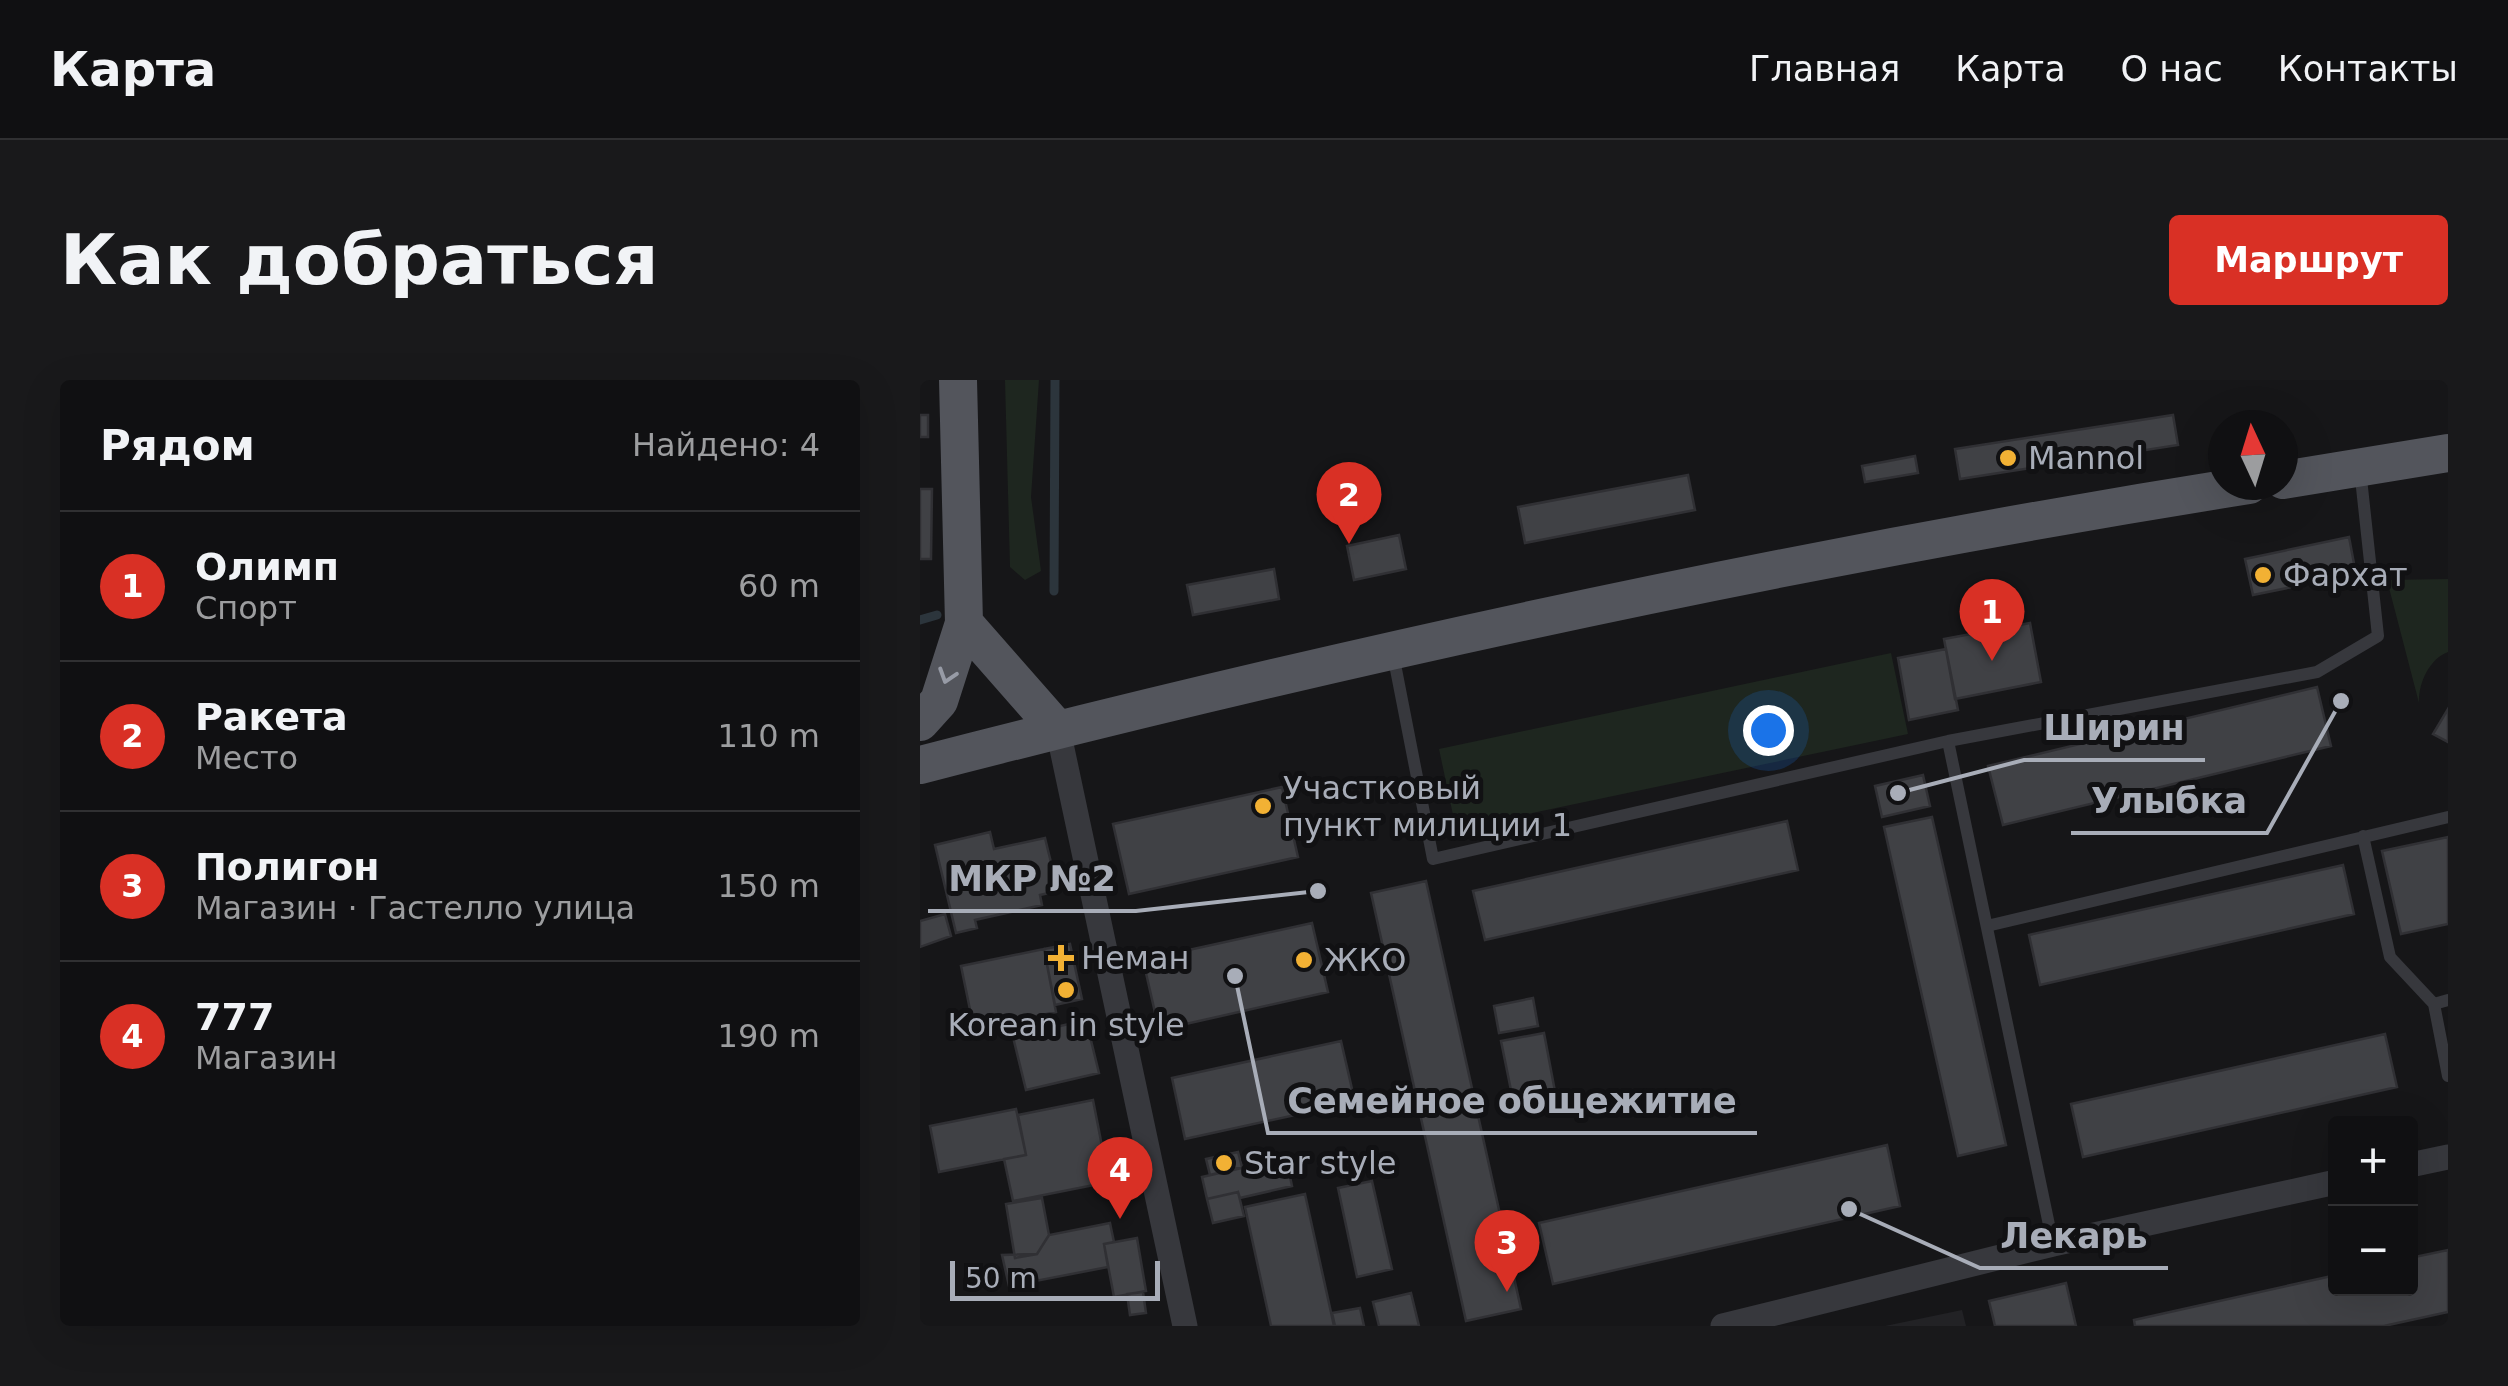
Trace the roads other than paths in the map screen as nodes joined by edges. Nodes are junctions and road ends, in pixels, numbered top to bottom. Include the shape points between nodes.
1 (958, 380) edge
2 (2448, 453) edge
3 (2360, 468) junction
4 (2298, 478) edge
5 (2208, 492) edge
6 (964, 624) junction
7 (1393, 653) junction
8 (920, 722) edge
9 (1058, 730) junction
10 (1948, 741) junction
11 (920, 765) edge
12 (2448, 816) edge
13 (2364, 836) junction
14 (1987, 926) junction
15 (2441, 1002) edge
16 (2448, 1076) edge
17 (2448, 1157) edge
18 (2418, 1163) edge
19 (2328, 1184) edge
20 (2053, 1244) junction
21 (1184, 1326) edge
22 (1722, 1326) edge

1 - 6 main road
2 - 3 main road
3 - 4 main road
3 - 10 lane via 2378,636 2317,672
5 - 7 main road via 1888,547
6 -> 8 main road via 939,702
6 - 9 main road
7 - 9 main road
7 - 10 lane via 1433,858
9 - 11 main road
9 - 21 street
10 - 14 lane
12 - 13 lane
13 - 14 lane
13 - 15 lane via 2390,957
14 - 20 lane
15 - 16 lane
17 - 18 street
19 - 20 street
20 - 22 street

